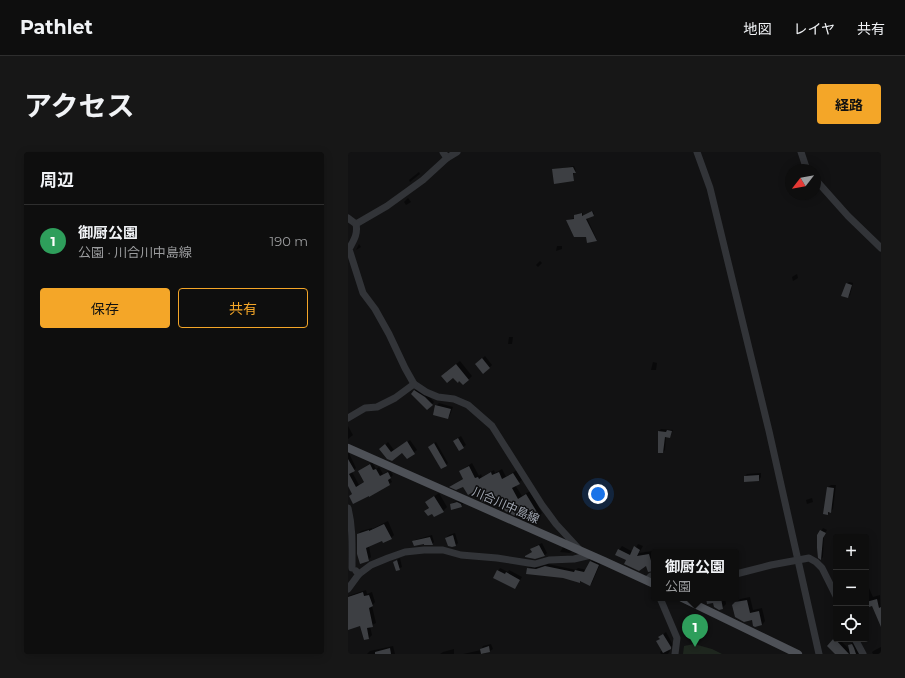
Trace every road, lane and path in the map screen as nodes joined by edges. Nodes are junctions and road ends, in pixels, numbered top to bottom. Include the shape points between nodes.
1 (442, 152) edge
2 (457, 152) edge
3 (698, 152) edge
4 (801, 152) edge
5 (447, 158) junction
6 (805, 164) edge
7 (821, 186) edge
8 (348, 218) edge
9 (356, 224) junction
10 (881, 248) edge
11 (348, 249) edge
12 (414, 384) junction
13 (348, 418) edge
14 (348, 448) edge
15 (348, 508) edge
16 (580, 550) junction
17 (591, 555) junction
18 (798, 560) junction
19 (350, 567) edge
20 (739, 573) edge
21 (359, 574) junction
22 (650, 582) edge
23 (348, 589) edge
24 (833, 590) edge
25 (661, 601) edge
26 (688, 601) edge
27 (857, 642) edge
28 (675, 654) edge
29 (798, 654) edge
30 (819, 654) edge
31 (863, 654) edge

1 - 5 street
2 - 5 street
3 - 18 street via 710,188
4 - 6 street
5 - 9 street via 387,206
7 - 10 street
8 - 9 street
9 - 11 street via 355,239
11 - 12 street via 363,293 375,309
12 - 13 street via 395,398 377,407 366,408
12 - 16 street via 438,397 454,399 468,405 492,426 542,505
14 - 16 main road, 川合川中島線
15 - 19 street via 352,540
16 - 17 main road, 川合川中島線
17 - 21 street via 534,564 461,555 443,550 424,550 405,552 388,558 371,565
17 - 22 main road, 川合川中島線
18 - 20 street
18 - 24 street via 809,558 816,562 822,568
18 - 30 street
19 - 21 street
21 - 23 street
25 - 28 street via 677,638
26 - 29 main road
27 - 31 street

